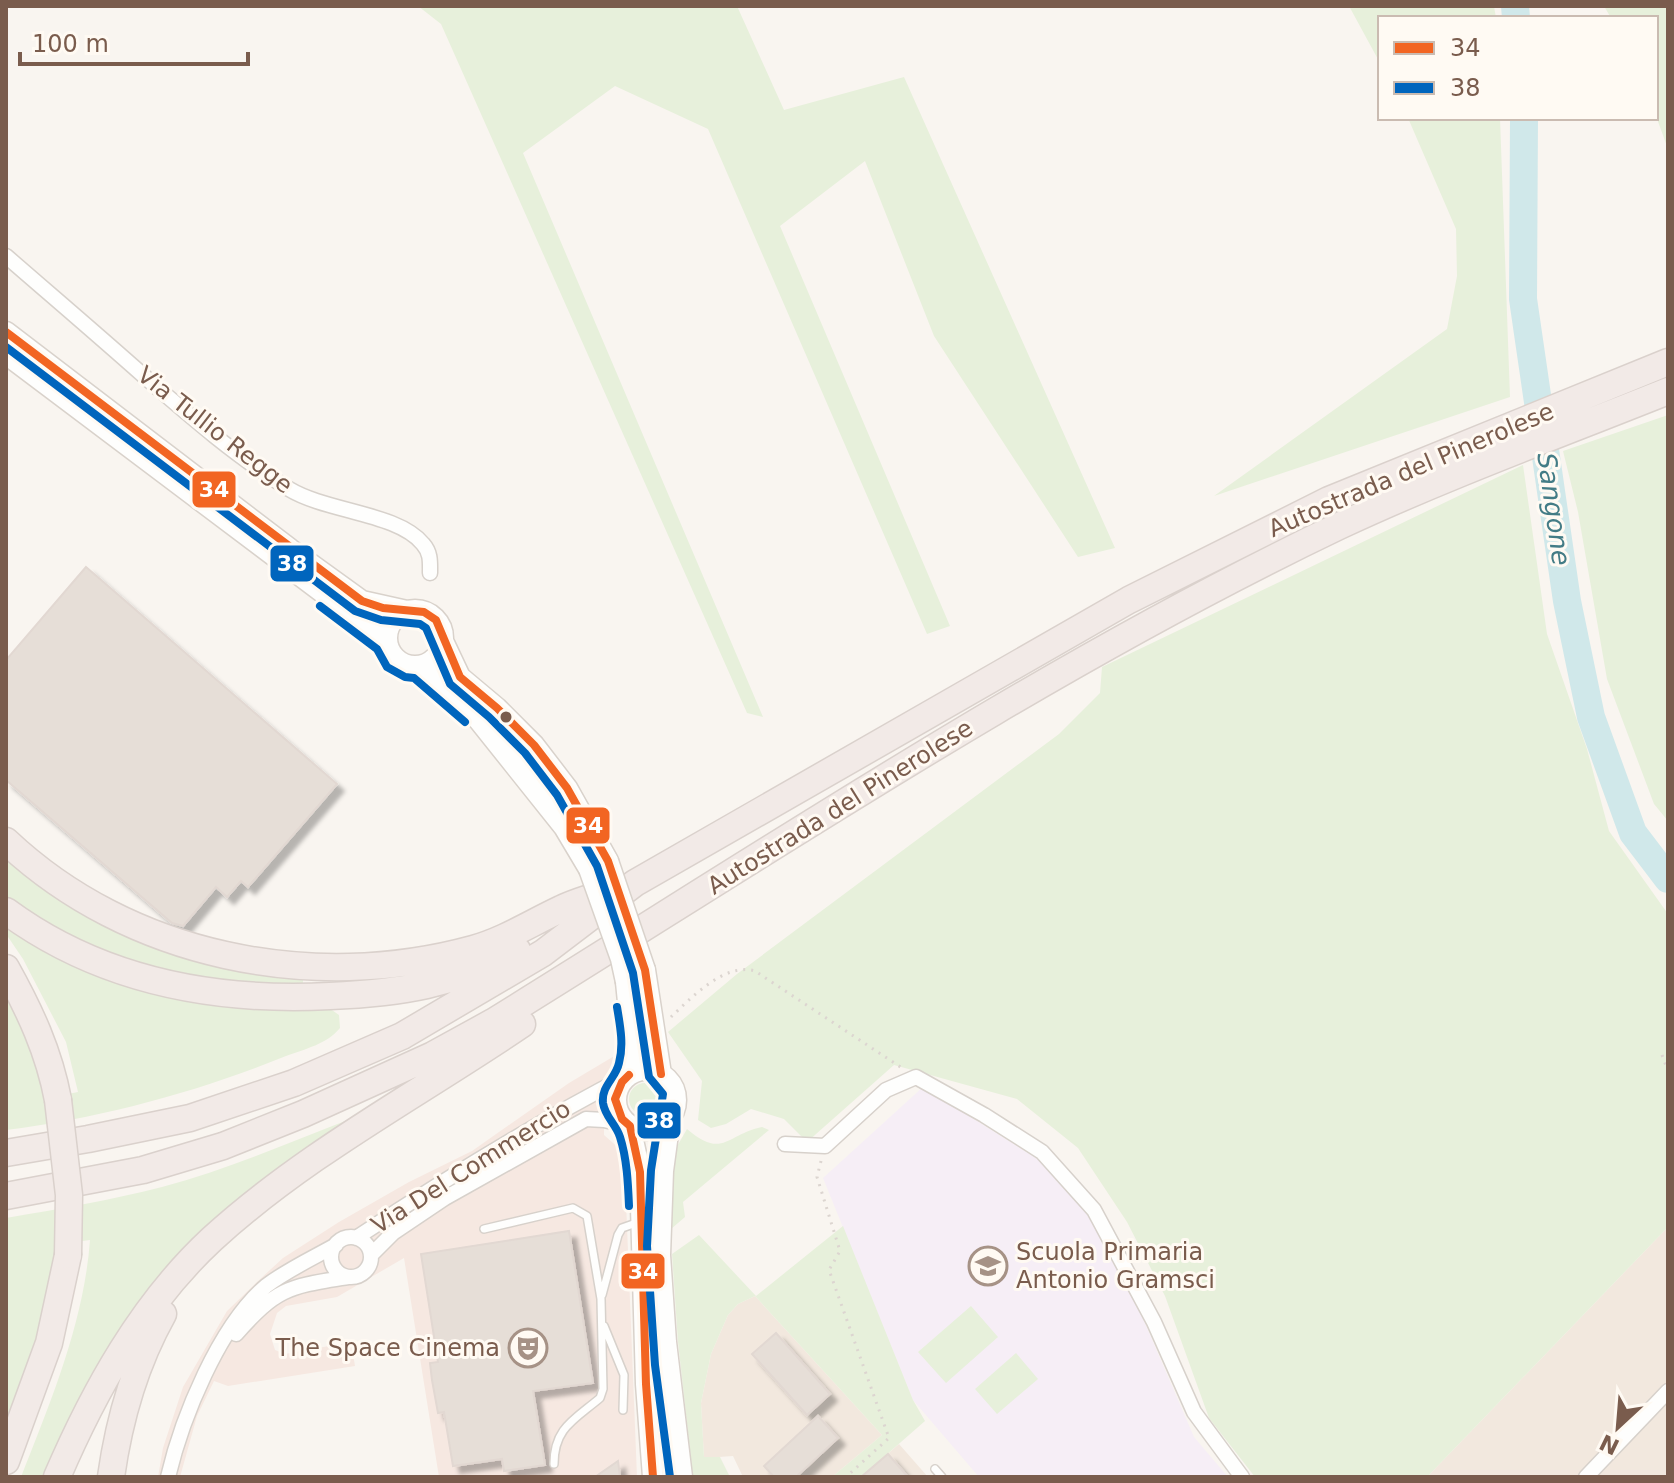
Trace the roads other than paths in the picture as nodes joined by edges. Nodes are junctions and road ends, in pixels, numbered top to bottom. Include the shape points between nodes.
1 (6, 256) edge
2 (6, 332) edge
3 (6, 354) edge
4 (1668, 362) edge
5 (1668, 391) edge
6 (430, 573) dead end
7 (407, 611) junction
8 (387, 641) junction
9 (443, 641) junction
10 (418, 666) junction
11 (6, 841) edge
12 (598, 865) junction
13 (740, 869) junction
14 (635, 883) junction
15 (6, 911) edge
16 (6, 968) edge
17 (661, 1074) junction
18 (629, 1075) junction
19 (670, 1119) junction
20 (630, 1126) junction
21 (785, 1144) dead end
22 (6, 1153) edge
23 (6, 1196) edge
24 (233, 1221) junction
25 (641, 1221) junction
26 (484, 1229) dead end
27 (356, 1238) junction
28 (336, 1245) junction
29 (371, 1255) junction
30 (348, 1277) junction
31 (601, 1299) junction
32 (602, 1321) junction
33 (209, 1369) junction
34 (1668, 1391) edge
35 (623, 1410) dead end
36 (6, 1461) edge
37 (554, 1464) dead end
38 (935, 1469) dead end
39 (57, 1477) edge
40 (111, 1477) edge
41 (168, 1477) edge
42 (653, 1477) edge
43 (682, 1477) edge
44 (942, 1477) edge
45 (1242, 1477) edge
46 (1586, 1477) edge

1 - 6 street, Via Tullio Regge via 247,460 320,504 412,534 431,559
2 - 7 street via 362,601
3 - 8 street
4 - 14 highway, Autostrada del Pinerolese via 1329,500 1129,600
5 - 13 highway, Autostrada del Pinerolese via 1341,525 958,732
7 - 8 street via 394,619
7 - 9 street via 430,615 440,626
8 - 10 street via 400,662
9 - 10 street via 438,655
9 - 12 street via 460,677 515,727 567,788
10 - 12 street via 473,713
11 - 14 highway via 93,905 143,928 225,956 298,966 367,967 470,949
12 - 17 street, bridge via 645,970
12 - 18 street, bridge via 626,982 633,1052
13 - 23 highway, Autostrada del Pinerolese via 493,1022 317,1107 223,1146 143,1170
13 - 24 highway via 525,1022 299,1170
14 - 15 highway via 464,976 396,992 345,996 232,996 145,980 73,953
14 - 22 highway, Autostrada del Pinerolese via 543,953 352,1059 190,1118
16 - 36 highway, bridge via 53,1071 69,1195 68,1255 49,1343
17 - 18 street via 645,1070
17 - 19 street via 675,1092
18 - 20 street via 615,1099
18 - 27 street, Via Del Commercio via 498,1147
19 - 20 street via 652,1130
19 - 43 street via 660,1255
20 - 25 street via 640,1172
20 - 29 street, Via Del Commercio via 586,1119 432,1206
21 - 45 street via 825,1146 886,1090 916,1077 1042,1152 1094,1210 1154,1322 1194,1412
24 - 39 highway via 192,1259 134,1332 90,1405
24 - 40 highway via 155,1329 125,1406
25 - 31 lane via 618,1235
25 - 42 street
26 - 31 lane via 573,1208 582,1211
27 - 28 street
27 - 29 street
28 - 30 street via 333,1265
28 - 33 street via 264,1289 232,1326
29 - 30 street via 364,1273
30 - 33 street via 283,1291 260,1308
31 - 32 lane
32 - 35 lane via 624,1375
32 - 37 lane via 600,1398 559,1434
33 - 41 street via 186,1414
34 - 46 street
38 - 44 lane

